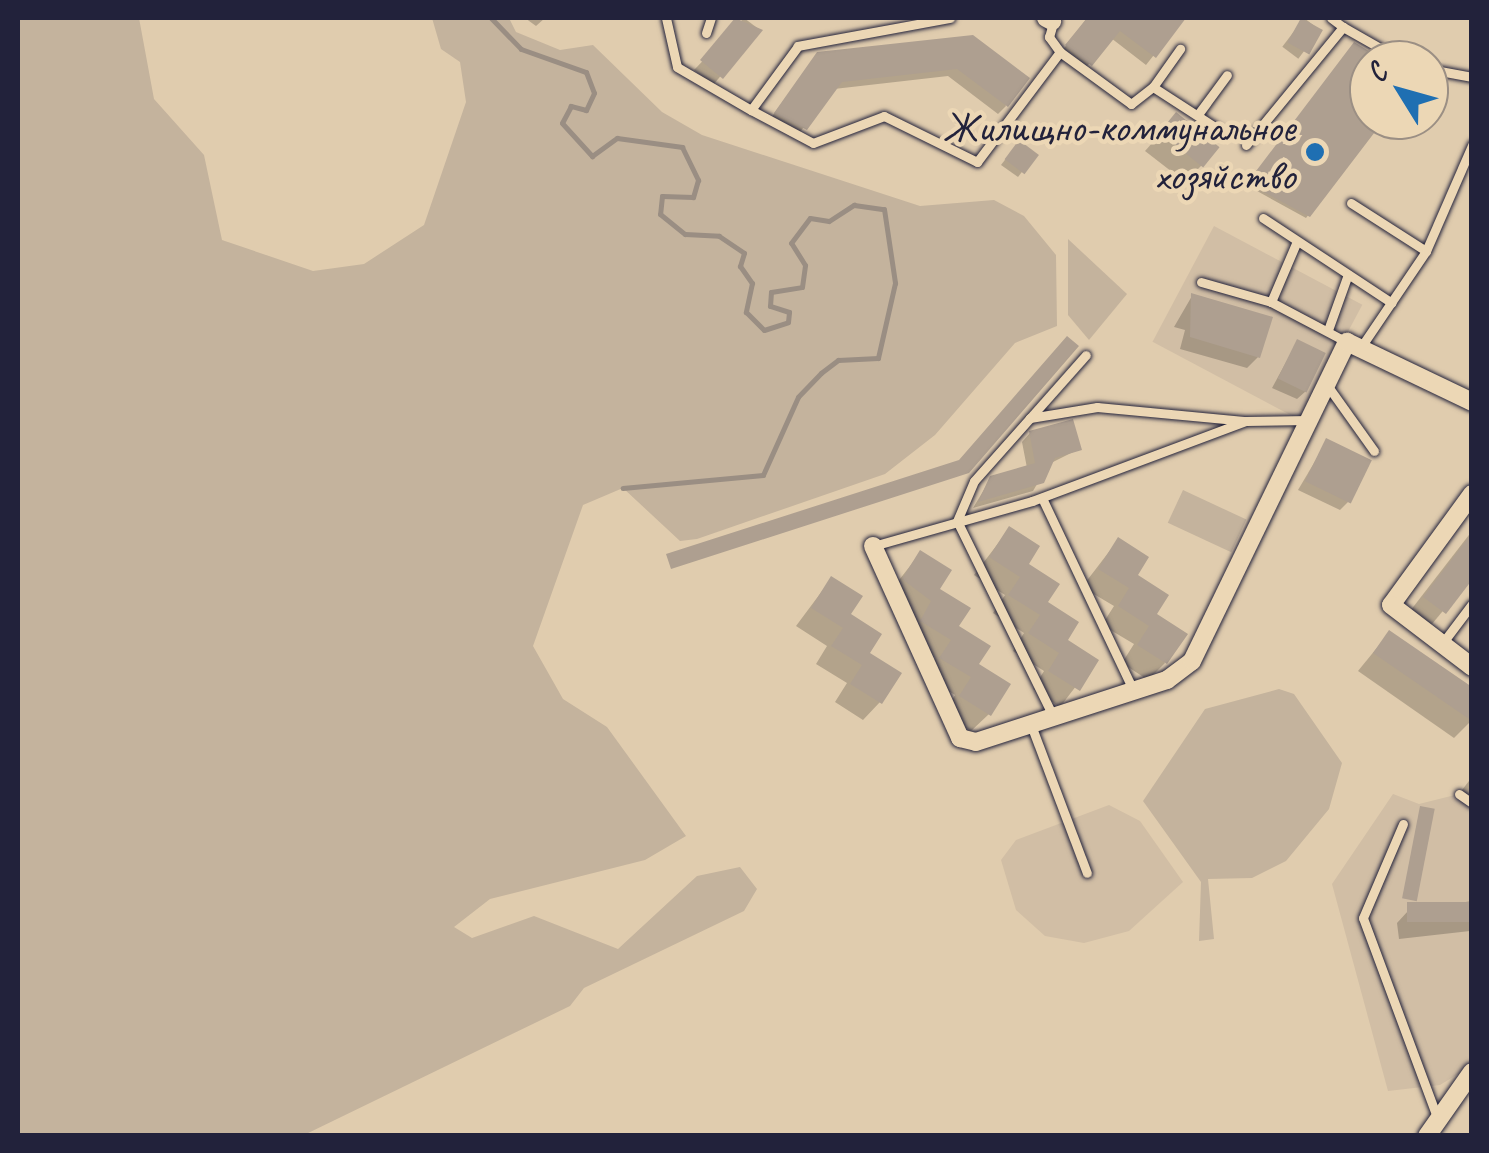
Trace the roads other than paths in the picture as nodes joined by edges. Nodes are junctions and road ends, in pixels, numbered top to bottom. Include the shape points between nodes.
1 (666, 18) edge
2 (711, 18) edge
3 (950, 18) edge
4 (1331, 18) edge
5 (1051, 19) edge
6 (1343, 27) junction
7 (706, 33) dead end
8 (1366, 40) edge
9 (1180, 49) dead end
10 (1060, 52) junction
11 (1228, 75) dead end
12 (1153, 86) junction
13 (751, 110) junction
14 (1200, 112) junction
15 (1218, 129) dead end
16 (1246, 145) dead end
17 (1472, 145) edge
18 (1351, 202) dead end
19 (1263, 218) dead end
20 (1297, 240) junction
21 (1426, 251) junction
22 (1348, 274) junction
23 (1200, 282) dead end
24 (1271, 302) junction
25 (1392, 303) junction
26 (1328, 330) junction
27 (1354, 344) junction
28 (1086, 354) dead end
29 (1327, 386) junction
30 (1472, 402) edge
31 (1030, 418) junction
32 (1310, 420) junction
33 (1246, 421) junction
34 (1374, 450) dead end
35 (1472, 494) edge
36 (1042, 498) junction
37 (957, 521) junction
38 (872, 546) joint
39 (1472, 604) edge
40 (1442, 645) junction
41 (1472, 668) edge
42 (1133, 690) junction
43 (1054, 717) junction
44 (1031, 724) junction
45 (1459, 794) dead end
46 (1472, 803) edge
47 (1403, 824) dead end
48 (1088, 872) dead end
49 (1472, 1072) edge
50 (1437, 1117) junction
51 (1427, 1136) edge

1 - 13 lane via 677,67
2 - 7 lane
3 - 13 lane via 798,46
4 - 6 lane
5 - 10 lane
6 - 8 lane
6 - 16 lane
9 - 12 lane
10 - 12 lane via 1132,104
10 - 13 lane via 977,162 884,116 814,143
11 - 14 lane
12 - 14 lane
14 - 15 lane
17 - 21 lane
18 - 21 lane
19 - 20 lane
20 - 22 lane
20 - 24 lane
21 - 25 lane
22 - 25 lane
22 - 26 lane
23 - 24 lane
24 - 26 lane
25 - 27 lane
26 - 27 lane
27 - 29 street
27 - 30 street
28 - 31 lane
29 - 32 street
29 - 34 lane
31 - 33 lane via 1097,407
31 - 37 lane via 974,481
32 - 33 lane
32 - 42 street via 1192,662
33 - 36 lane
35 - 40 street via 1390,605
36 - 37 lane
36 - 42 lane
37 - 38 lane
37 - 43 lane
38 - 44 street via 960,738
39 - 40 lane
40 - 41 street
42 - 43 street
43 - 44 street
44 - 48 lane
45 - 46 lane
47 - 50 lane via 1363,918
49 - 50 street
50 - 51 street

